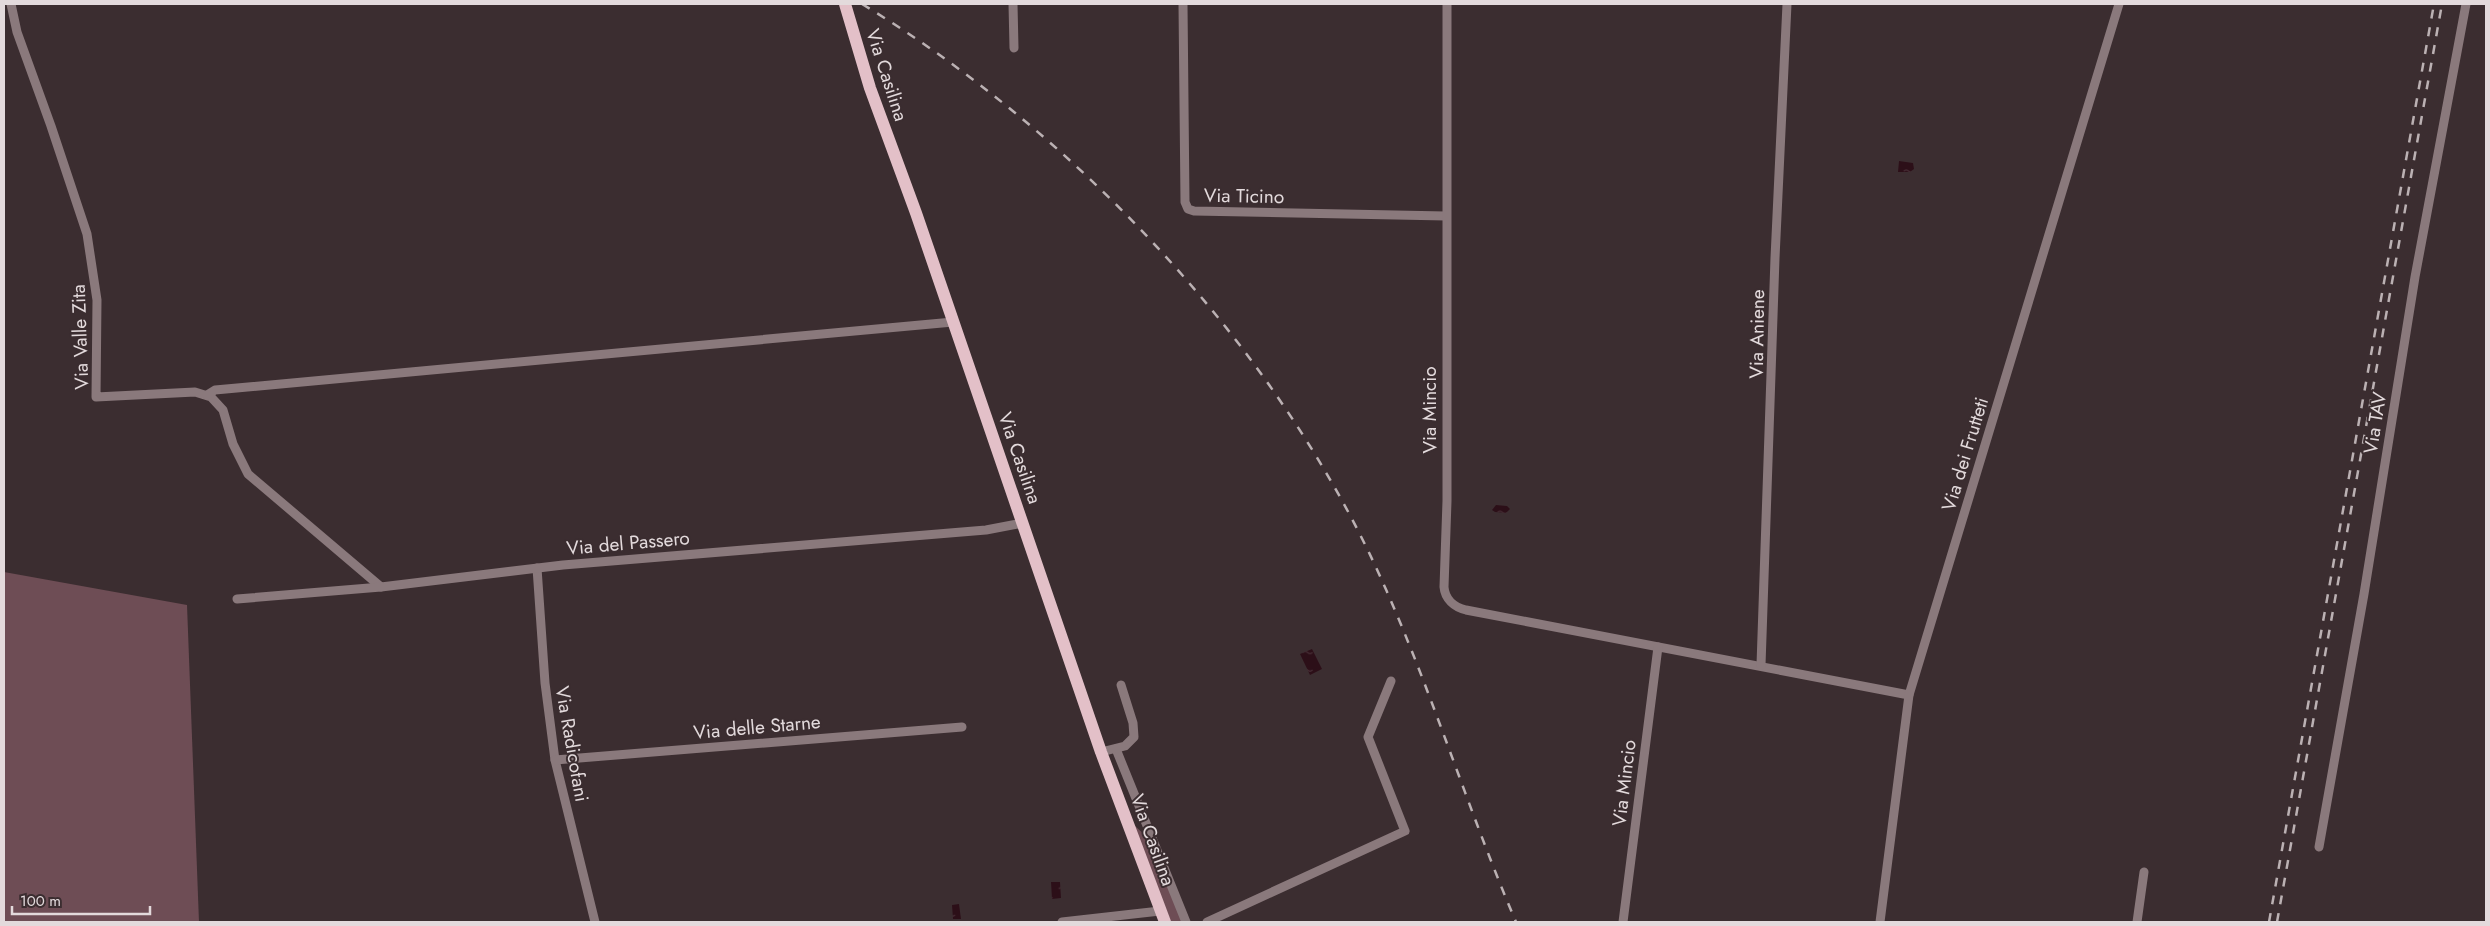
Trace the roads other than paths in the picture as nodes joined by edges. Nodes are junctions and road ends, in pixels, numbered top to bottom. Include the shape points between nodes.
1 (11, 4) edge
2 (845, 4) edge
3 (1013, 4) edge
4 (1183, 4) edge
5 (1447, 4) edge
6 (1787, 4) edge
7 (2119, 4) edge
8 (2466, 4) edge
9 (1014, 48) dead end
10 (1446, 216) junction
11 (953, 322) junction
12 (207, 395) junction
13 (1023, 523) junction
14 (537, 568) junction
15 (381, 587) junction
16 (237, 600) dead end
17 (1658, 647) junction
18 (1762, 665) junction
19 (1391, 681) dead end
20 (1121, 685) dead end
21 (1909, 695) junction
22 (962, 728) dead end
23 (1116, 749) junction
24 (1101, 752) junction
25 (555, 760) junction
26 (2319, 847) dead end
27 (2144, 872) dead end
28 (1162, 917) edge
29 (595, 922) edge
30 (1062, 922) edge
31 (1186, 922) edge
32 (1207, 922) edge
33 (1623, 922) edge
34 (1880, 922) edge
35 (2137, 922) edge

1 - 12 street, Via Valle Zita via 17,32 88,234 97,300 96,397 195,392
2 - 11 main road, Via Casilina via 870,88
3 - 9 street
4 - 10 street, Via Ticino via 1185,202 1188,209 1194,212
5 - 10 street, Via Mincio
6 - 18 street, Via Aniene
7 - 21 street, Via dei Frutteti
8 - 26 street, Via TAV via 2415,277
10 - 17 street, Via Mincio via 1446,595 1455,606 1466,610
11 - 12 street via 215,390
11 - 13 main road, Via Casilina
12 - 15 street via 223,410 233,444 248,474
13 - 14 street, Via del Passero via 986,530
13 - 24 main road, Via Casilina
14 - 15 street, Via del Passero
14 - 25 street, Via Radicofani via 545,683
15 - 16 street, Via del Passero
17 - 18 street, Via Mincio
17 - 33 street, Via Mincio
18 - 21 street, Via Mincio
19 - 32 street via 1368,737 1405,831
20 - 23 street via 1135,734 1131,743
21 - 34 street, Via dei Frutteti
22 - 25 street, Via delle Starne
23 - 24 street
23 - 31 street
24 - 28 main road, Via Casilina
25 - 29 street, Via Radicofani
27 - 35 street
28 - 30 street

